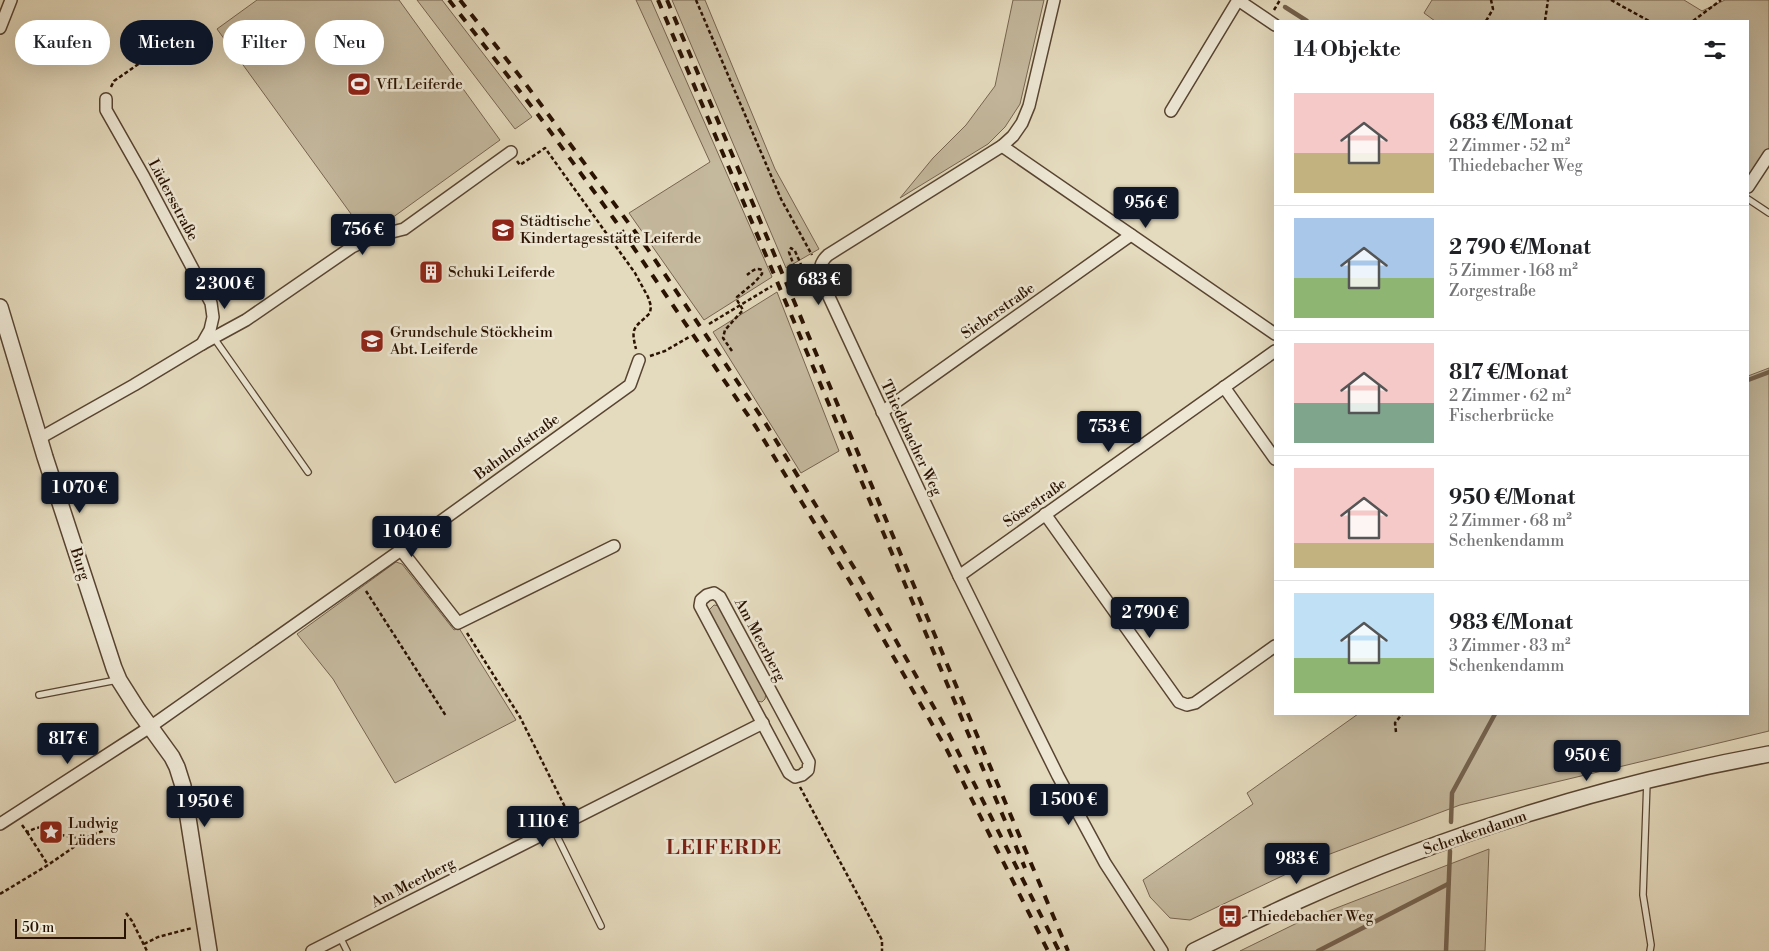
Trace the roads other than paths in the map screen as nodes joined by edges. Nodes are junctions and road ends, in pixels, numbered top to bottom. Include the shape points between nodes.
1 (11, 0) edge
2 (1054, 0) edge
3 (1238, 0) edge
4 (1274, 24) edge
5 (0, 28) edge
6 (106, 99) road end
7 (1171, 111) dead end
8 (1002, 146) junction
9 (511, 152) road end
10 (1769, 155) edge
11 (1749, 185) edge
12 (1749, 200) edge
13 (1769, 213) edge
14 (1131, 235) junction
15 (0, 307) edge
16 (1274, 333) edge
17 (214, 338) junction
18 (202, 344) junction
19 (1274, 352) edge
20 (639, 360) road end
21 (1224, 388) junction
22 (882, 412) junction
23 (40, 438) junction
24 (1274, 458) edge
25 (308, 472) dead end
26 (1045, 514) junction
27 (614, 546) dead end
28 (401, 550) junction
29 (959, 576) junction
30 (1274, 647) edge
31 (119, 680) junction
32 (39, 695) dead end
33 (763, 723) junction
34 (150, 727) junction
35 (1769, 754) edge
36 (1647, 781) junction
37 (0, 824) edge
38 (553, 828) junction
39 (601, 926) dead end
40 (335, 943) edge
41 (209, 951) edge
42 (312, 951) edge
43 (347, 951) edge
44 (1162, 951) edge
45 (1194, 951) edge
46 (1650, 951) edge

1 - 5 street
2 - 8 street via 1029,106 1022,123
3 - 4 street
3 - 7 street
6 - 18 street, Lüdersstraße via 106,110 211,303 213,317
8 - 14 street
8 - 22 street, Thiedebacher Weg via 828,255 821,263 824,286
9 - 17 street via 404,229 376,236 352,247 246,320
10 - 11 street
12 - 13 lane
14 - 16 street
14 - 22 street, Sieberstraße
15 - 23 street, Burg
17 - 18 street
17 - 25 lane
18 - 23 street
19 - 21 street, Sösestraße
20 - 28 street, Bahnhofstraße via 630,385
21 - 24 street
21 - 26 street, Sösestraße
22 - 29 street, Thiedebacher Weg
23 - 31 street, Burg
26 - 29 street, Sösestraße
26 - 30 street via 1179,702 1195,703
27 - 28 street via 458,623
28 - 34 street, Bahnhofstraße
29 - 44 street, Thiedebacher Weg via 1088,834
31 - 32 lane
31 - 34 street, Burg
33 - 33 street, Am Meerberg via 700,606 707,595 714,593 720,597 808,762 808,770 795,777 789,773
33 - 38 street, Am Meerberg
34 - 37 street, Bahnhofstraße
34 - 41 street, Burg via 178,767
35 - 36 street, Schenkendamm
36 - 45 street, Schenkendamm via 1497,823 1416,853 1300,900
36 - 46 lane via 1643,895
38 - 39 lane
38 - 40 street, Am Meerberg
40 - 42 street, Am Meerberg
40 - 43 lane

